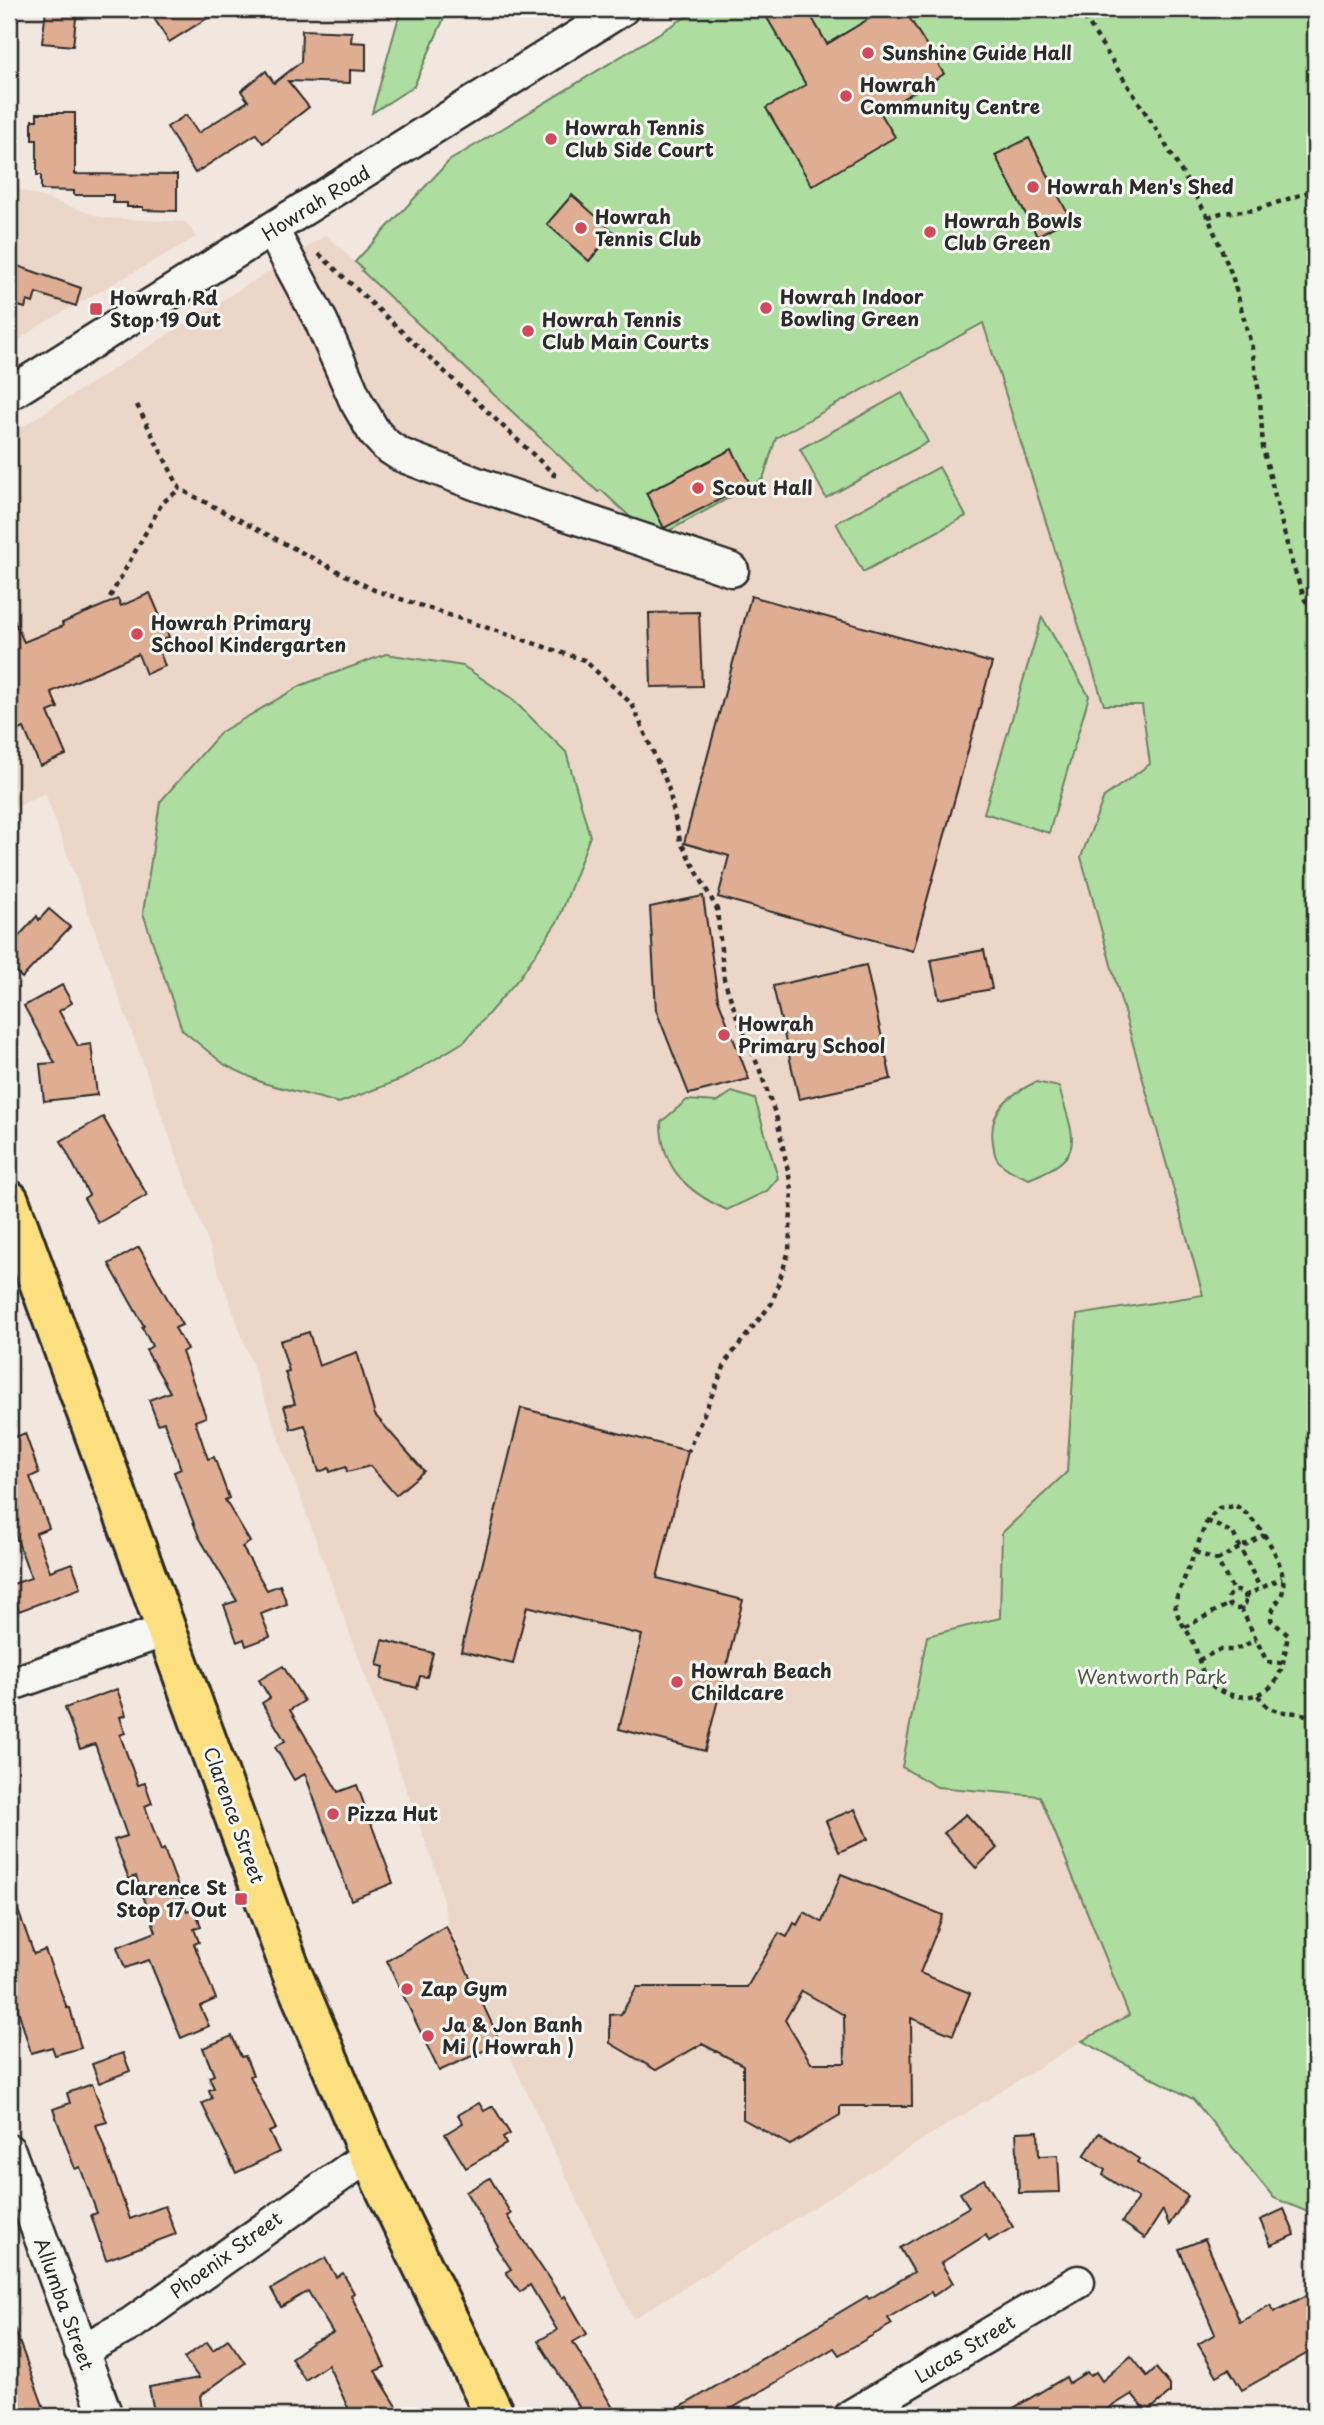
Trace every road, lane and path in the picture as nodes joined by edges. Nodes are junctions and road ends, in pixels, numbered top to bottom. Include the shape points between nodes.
1 (622, 9) edge
2 (1079, 9) edge
3 (1315, 190) edge
4 (1208, 217) junction
5 (272, 230) junction
6 (316, 251) dead end
7 (9, 394) edge
8 (136, 405) dead end
9 (180, 489) junction
10 (550, 508) junction
11 (732, 570) dead end
12 (110, 597) dead end
13 (1315, 613) edge
14 (9, 1200) edge
15 (688, 1451) dead end
16 (1207, 1521) junction
17 (1264, 1535) junction
18 (1240, 1547) junction
19 (1195, 1552) junction
20 (1217, 1560) junction
21 (1282, 1578) junction
22 (1260, 1588) junction
23 (1234, 1592) junction
24 (1245, 1595) junction
25 (1229, 1604) junction
26 (1241, 1608) junction
27 (1185, 1627) junction
28 (166, 1630) junction
29 (1256, 1640) junction
30 (1199, 1660) junction
31 (1283, 1663) junction
32 (9, 1685) edge
33 (1258, 1695) junction
34 (1315, 1719) edge
35 (9, 2151) edge
36 (369, 2155) junction
37 (1078, 2282) dead end
38 (81, 2351) junction
39 (106, 2416) edge
40 (495, 2416) edge
41 (851, 2416) edge

1 - 5 street, Howrah Road
2 - 4 path
3 - 4 path via 1255,210
4 - 13 path via 1232,275 1252,348 1263,448 1291,560
5 - 7 street, Howrah Road
5 - 10 street via 356,401 387,446 426,466
6 - 10 path via 554,474
8 - 9 path
9 - 12 path via 162,503
9 - 15 path via 374,590 584,660 632,704 668,786 680,841 718,909 724,979 777,1119 792,1190 789,1251 772,1303 727,1360
10 - 11 street
14 - 28 main road, Clarence Street
16 - 17 path via 1219,1507 1236,1506
16 - 18 path via 1233,1533
16 - 19 path
17 - 18 path
17 - 21 path
18 - 20 path
18 - 22 path
19 - 20 path
19 - 27 path via 1175,1602 1176,1616
20 - 23 path
21 - 22 path
21 - 31 path via 1283,1593 1272,1608 1271,1620 1288,1635
22 - 24 path
23 - 24 path
23 - 25 path
24 - 26 path
25 - 26 path
25 - 27 path
26 - 29 path
27 - 30 path
28 - 32 street
28 - 36 main road, Clarence Street via 291,1971
29 - 30 path
29 - 31 path via 1267,1662
30 - 33 path via 1208,1681 1222,1693
31 - 33 path via 1275,1683
33 - 34 path via 1273,1712
35 - 38 street, Allumba Street
36 - 38 street, Phoenix Street via 131,2324
36 - 40 main road, Clarence Street
37 - 41 street, Lucas Street
38 - 39 street, Allumba Street

